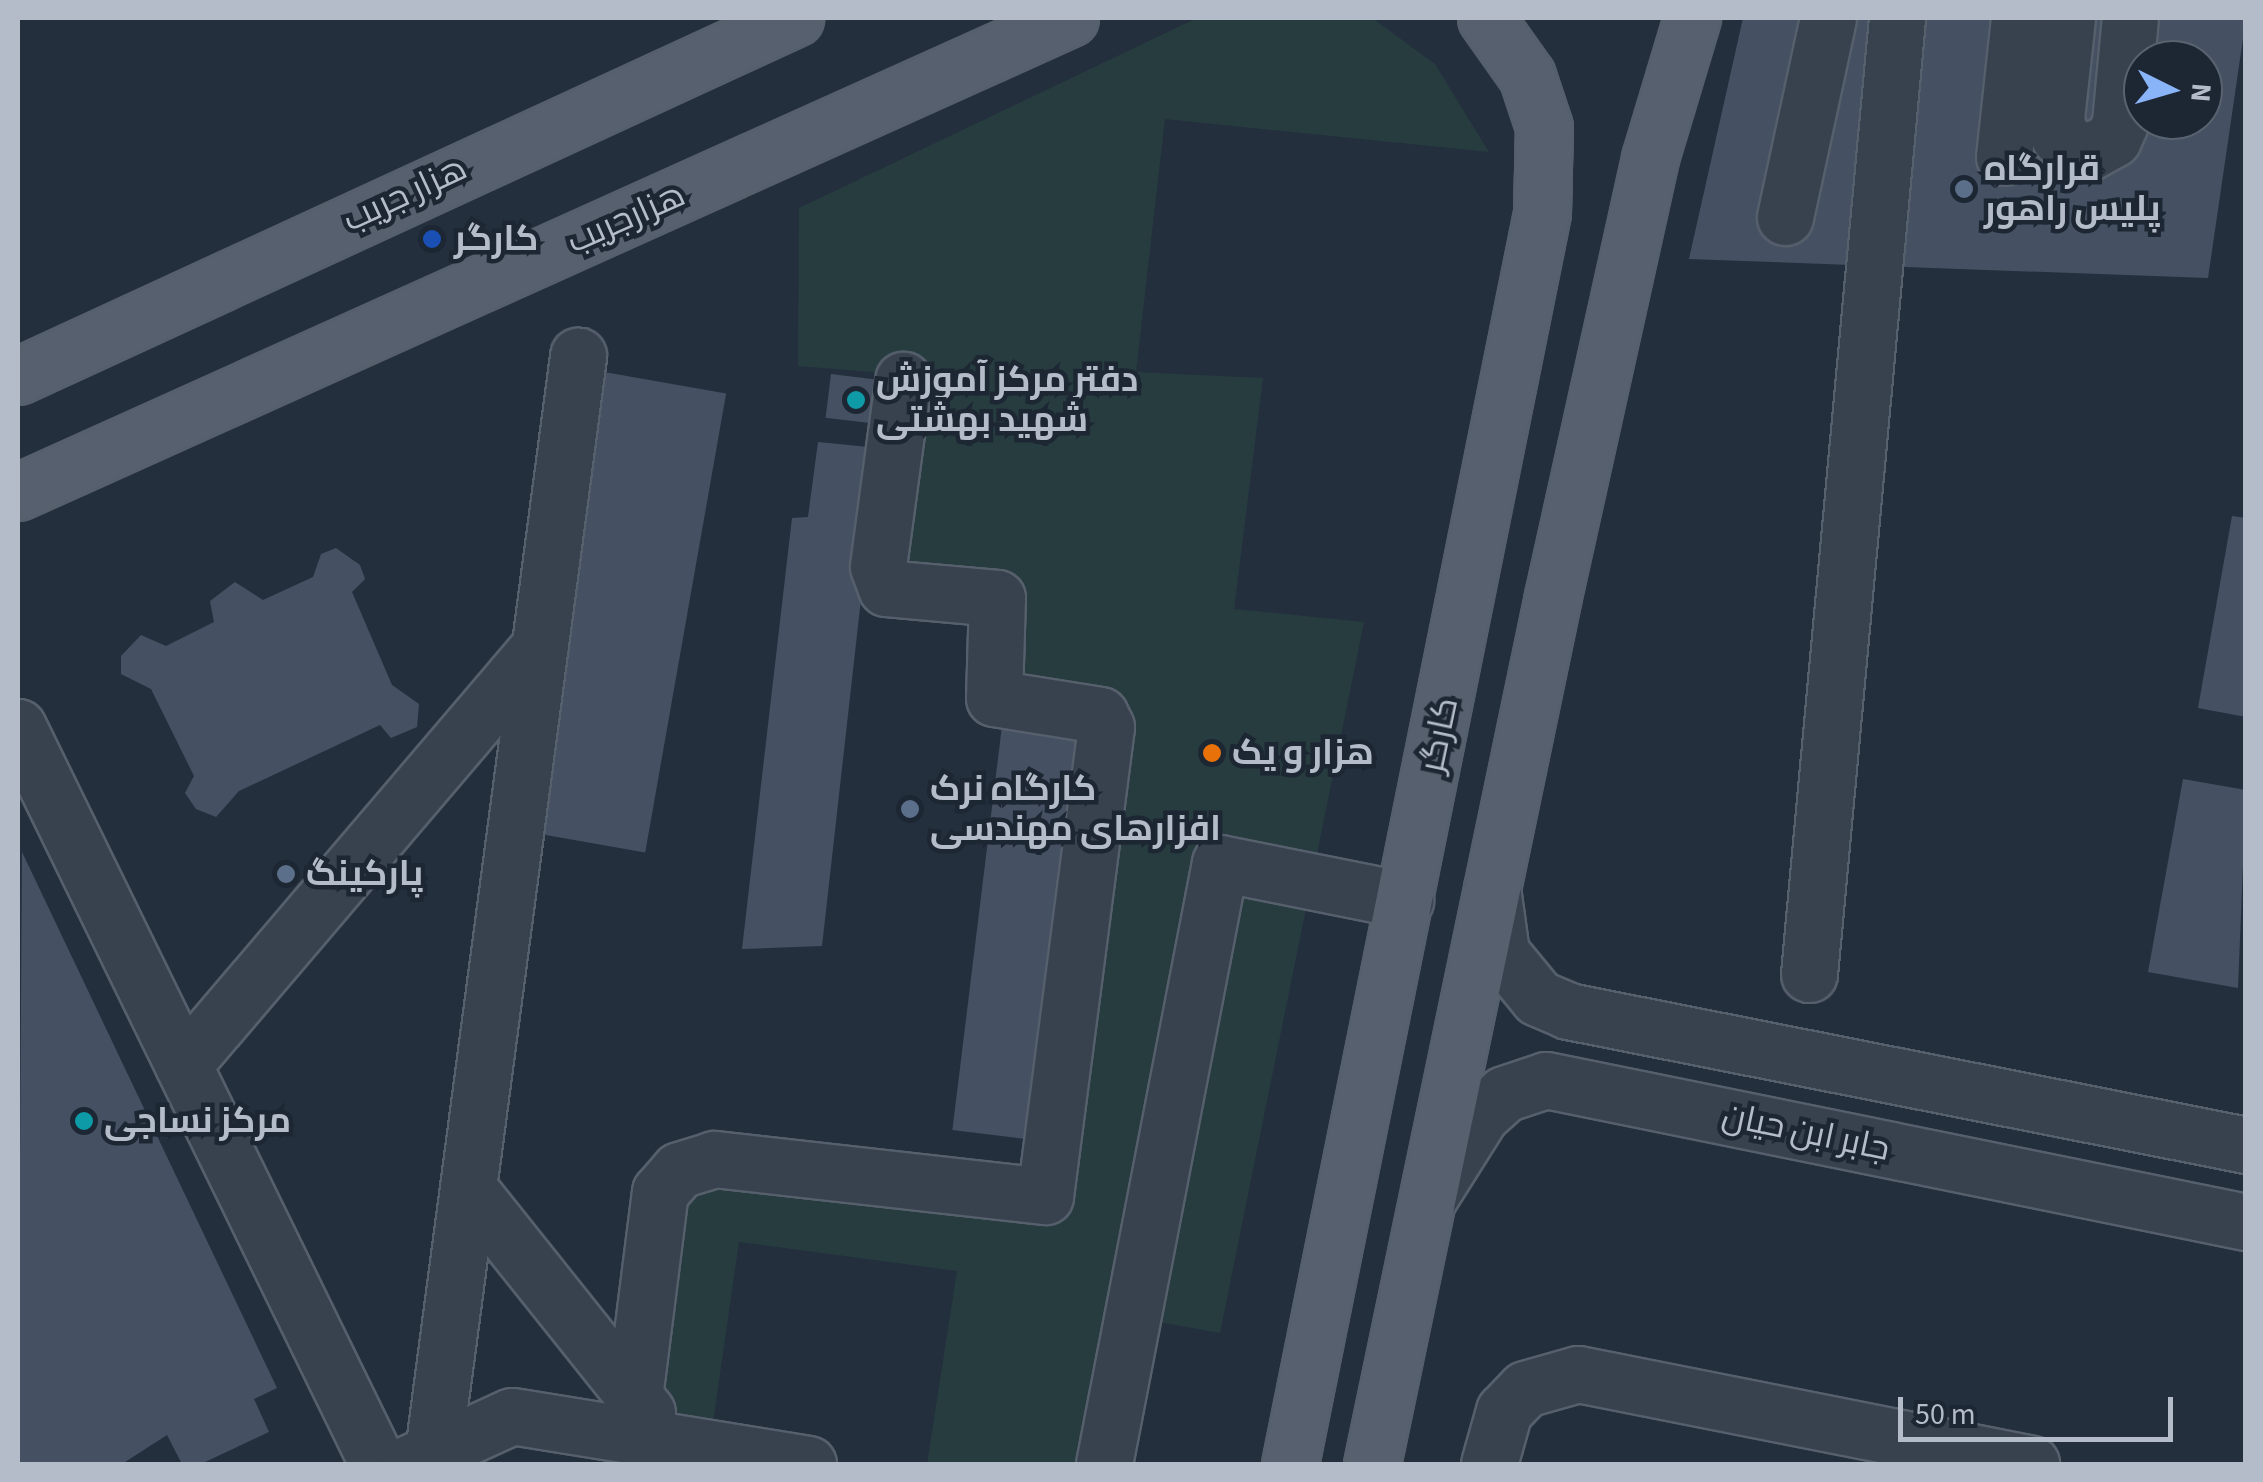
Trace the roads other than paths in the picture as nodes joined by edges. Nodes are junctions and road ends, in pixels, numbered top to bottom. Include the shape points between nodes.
1 (795, 18) edge
2 (1070, 18) edge
3 (1486, 18) edge
4 (1692, 18) edge
5 (1828, 18) edge
6 (1896, 18) edge
7 (2019, 18) edge
8 (2067, 18) edge
9 (2130, 18) edge
10 (2004, 157) dead end
11 (1785, 217) dead end
12 (578, 356) dead end
13 (18, 376) edge
14 (903, 380) dead end
15 (18, 492) edge
16 (1472, 574) junction
17 (1553, 596) junction
18 (540, 646) junction
19 (22, 749) edge
20 (1491, 882) junction
21 (1405, 900) junction
22 (1809, 974) dead end
23 (1588, 1015) junction
24 (183, 1064) junction
25 (1586, 1087) junction
26 (2246, 1145) edge
27 (468, 1188) junction
28 (1424, 1205) junction
29 (2246, 1222) edge
30 (1334, 1250) junction
31 (634, 1397) junction
32 (672, 1441) junction
33 (420, 1458) edge
34 (2013, 1463) edge
35 (378, 1464) edge
36 (808, 1464) edge
37 (1104, 1464) edge
38 (1290, 1464) edge
39 (1312, 1464) edge
40 (1372, 1464) edge
41 (1489, 1464) edge

1 - 13 main road, هزار جریب
2 - 15 main road, هزارجریب
3 - 16 main road, کارگر via 1527,76 1544,127 1542,213
4 - 17 main road via 1650,158
5 - 11 street
6 - 22 street
7 - 10 street
8 - 9 street via 2056,117 2068,149 2086,154 2113,140 2120,123
12 - 18 street
14 - 31 street via 878,566 886,588 996,598 994,698 1100,714 1106,726 1045,1196 714,1159 678,1170 660,1192
16 - 17 main road
16 - 21 main road, کارگر
17 - 20 main road
18 - 24 street
18 - 27 street
19 - 24 street
20 - 23 street, جابر ابن حیان via 1502,952 1520,980 1538,998
20 - 28 main road
21 - 30 main road, کارگر
21 - 37 street via 1220,863
23 - 25 street via 1567,1030 1560,1055
23 - 26 street, جابر ابن حیان
24 - 35 street
25 - 28 street, جابر ابن حیان via 1546,1080 1504,1094
25 - 29 street, جابر ابن حیان
27 - 31 street
27 - 33 street
28 - 40 main road
30 - 38 main road, کارگر
30 - 39 main road via 1335,1341
31 - 32 street
32 - 33 street via 512,1416
32 - 36 street
34 - 41 street via 1578,1374 1526,1388 1504,1410

